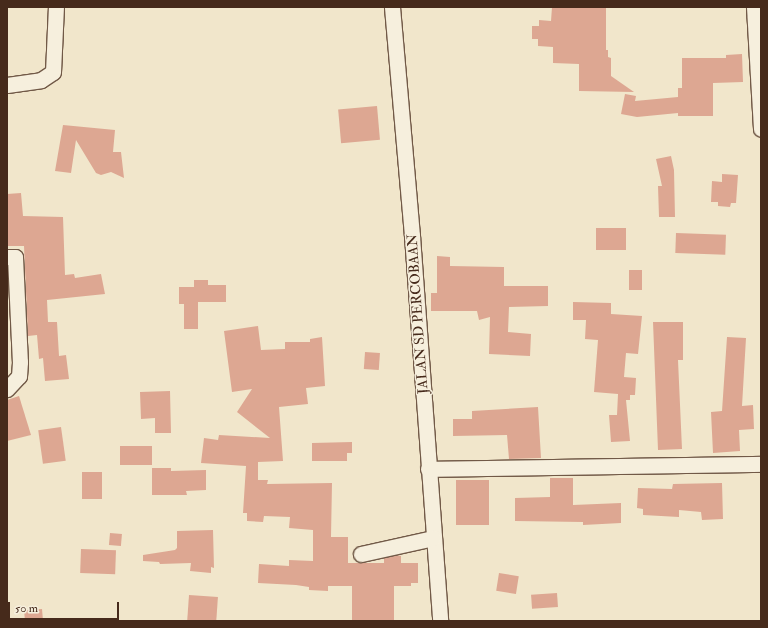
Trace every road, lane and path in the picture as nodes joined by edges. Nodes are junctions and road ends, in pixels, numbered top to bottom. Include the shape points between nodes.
1 (56, 7) edge
2 (392, 7) edge
3 (754, 7) edge
4 (7, 85) edge
5 (761, 129) edge
6 (7, 257) edge
7 (7, 389) edge
8 (761, 464) edge
9 (428, 469) junction
10 (433, 538) junction
11 (361, 554) dead end
12 (440, 621) edge

1 - 4 street via 52,72 41,80
2 - 9 street, JALAN SD PERCOBAAN via 412,236
3 - 5 street
6 - 7 street via 15,257 20,362 19,376
8 - 9 street
9 - 10 street, JALAN SD PERCOBAAN
10 - 11 street
10 - 12 street, JALAN SD PERCOBAAN

